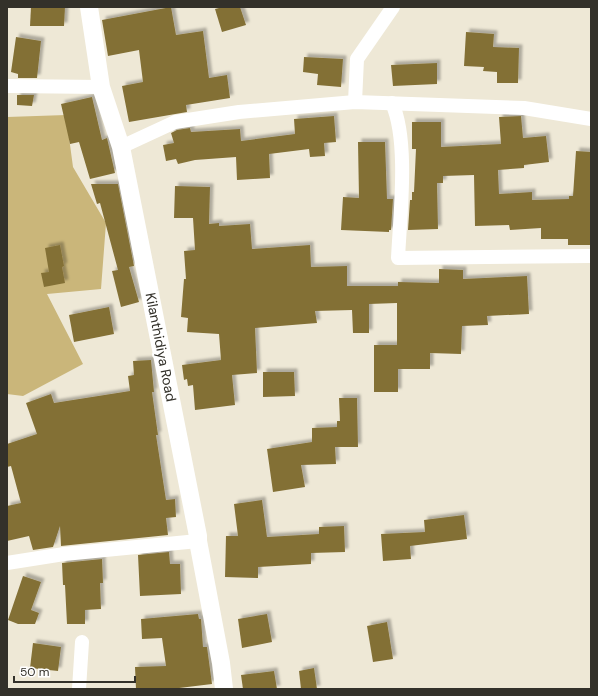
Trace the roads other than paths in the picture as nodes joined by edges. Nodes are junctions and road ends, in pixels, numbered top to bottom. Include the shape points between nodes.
1 (90, 7) edge
2 (392, 7) edge
3 (7, 86) edge
4 (101, 87) junction
5 (355, 102) junction
6 (392, 103) junction
7 (591, 119) edge
8 (121, 147) junction
9 (591, 256) edge
10 (198, 541) junction
11 (7, 563) edge
12 (82, 642) dead end
13 (80, 689) edge
14 (224, 689) edge

1 - 4 street, Kilanthidiya Road
2 - 5 street via 357,59
3 - 4 street
4 - 8 street, Kilanthidiya Road
5 - 6 street
5 - 8 street via 239,112 175,122
6 - 7 street via 524,108
6 - 9 street via 398,116 401,149 398,258
8 - 10 street, Kilanthidiya Road
10 - 11 street via 64,554
10 - 14 street, Kilanthidiya Road
12 - 13 street

